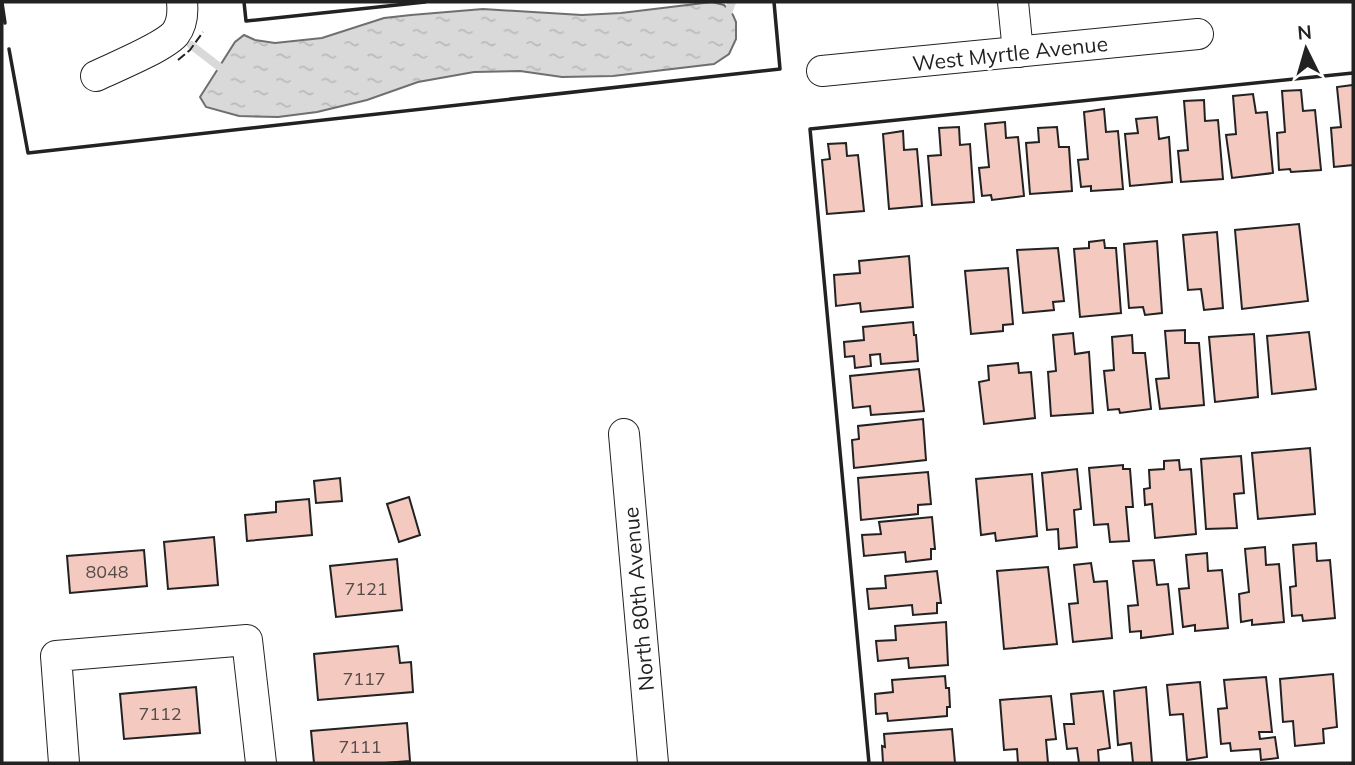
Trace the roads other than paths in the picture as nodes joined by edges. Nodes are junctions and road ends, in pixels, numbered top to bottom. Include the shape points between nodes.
1 (182, 2) edge
2 (1013, 2) edge
3 (1198, 34) dead end
4 (1018, 52) junction
5 (822, 71) dead end
6 (96, 76) dead end
7 (624, 434) dead end
8 (64, 763) edge
9 (261, 763) edge
10 (653, 763) edge

1 - 6 street via 177,31 166,42
2 - 4 street
3 - 4 street, West Myrtle Avenue
4 - 5 street, West Myrtle Avenue
7 - 10 street, North 80th Avenue
8 - 9 street via 56,656 247,640

